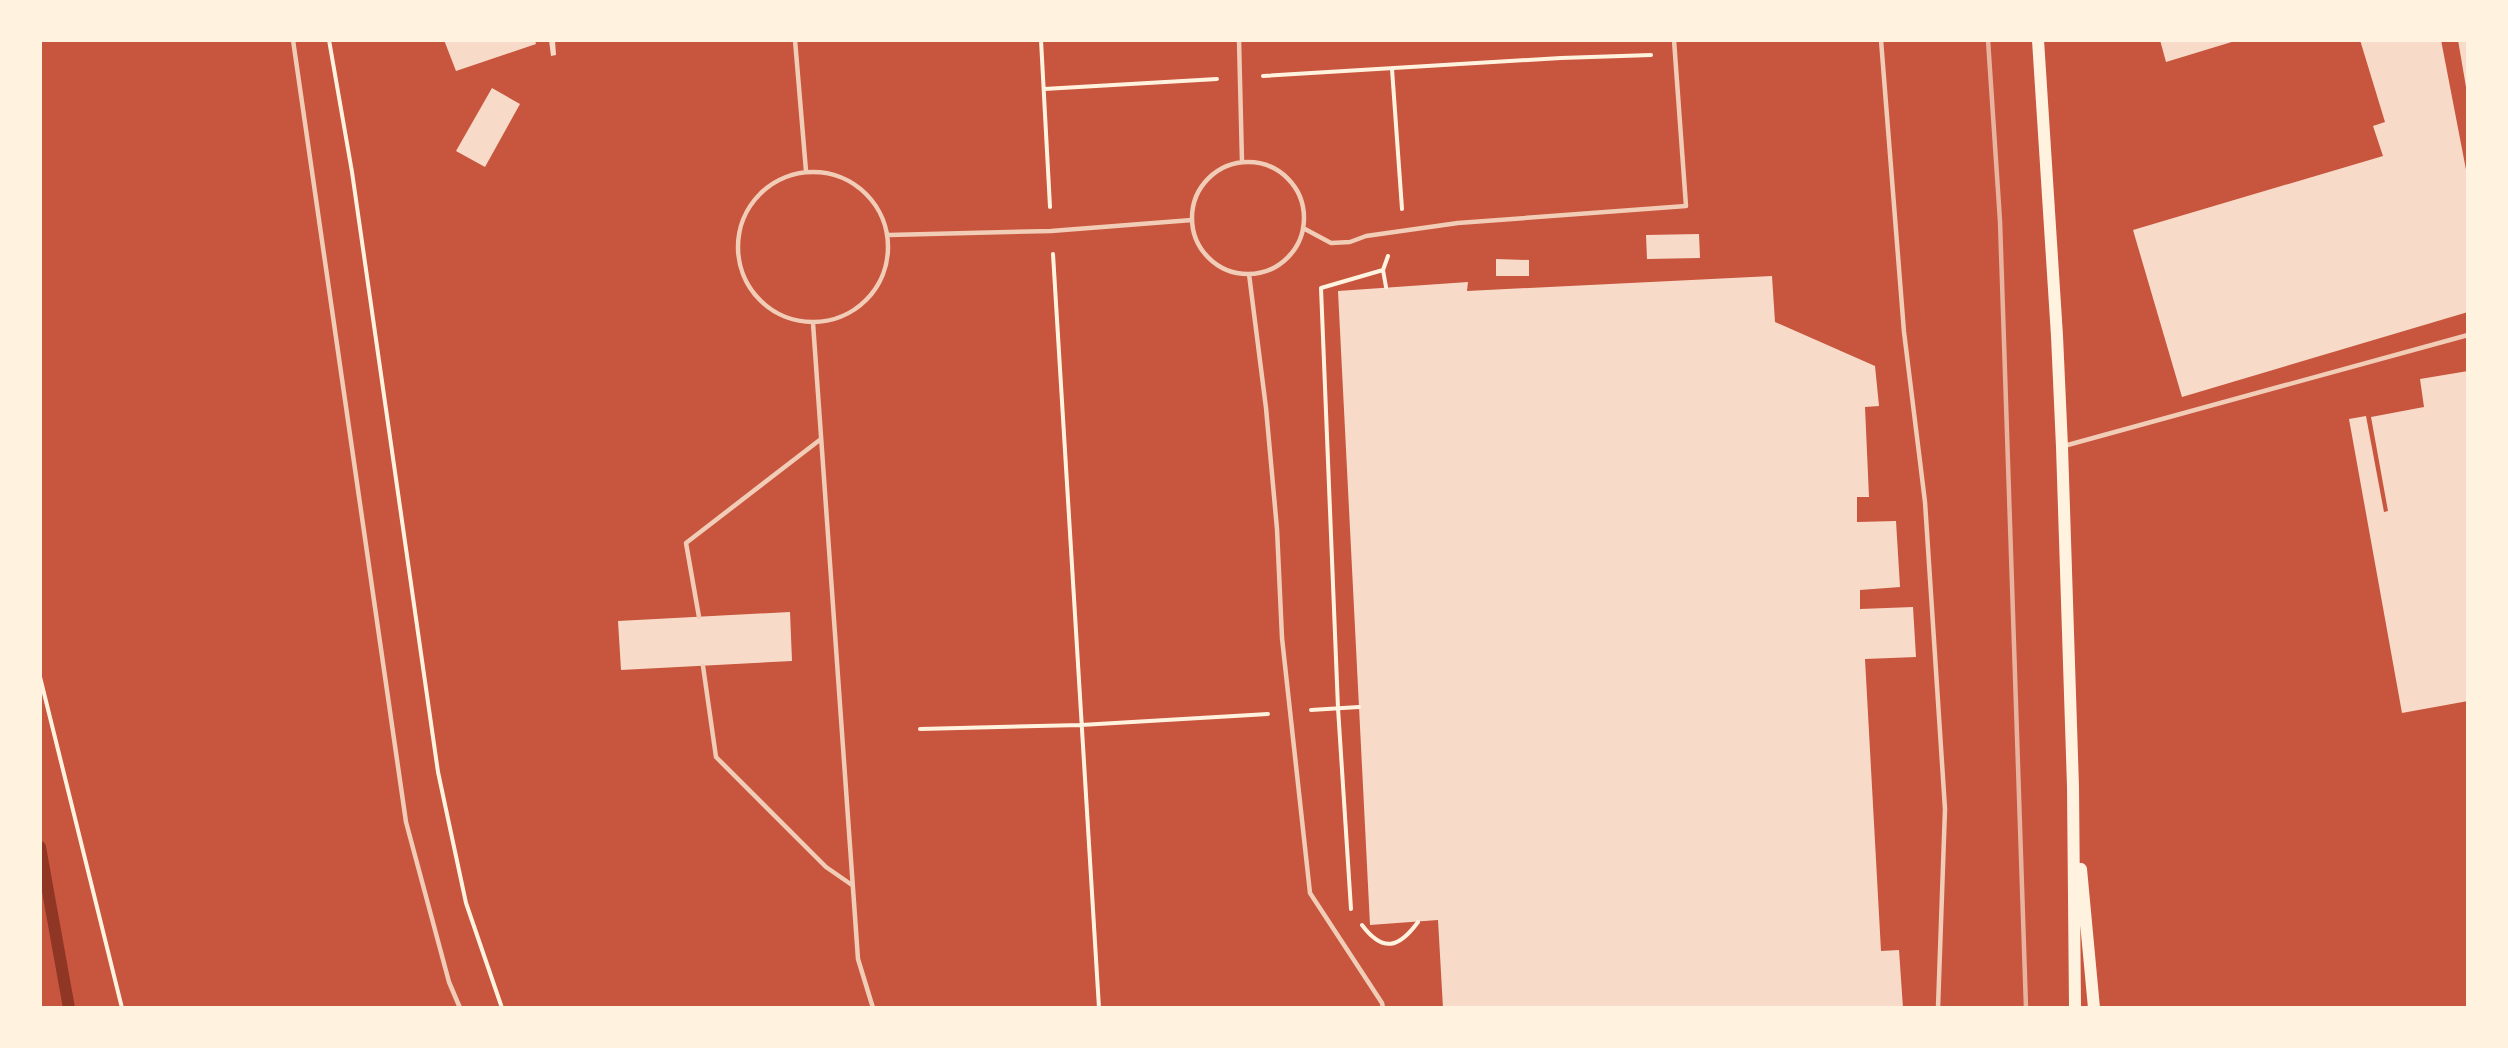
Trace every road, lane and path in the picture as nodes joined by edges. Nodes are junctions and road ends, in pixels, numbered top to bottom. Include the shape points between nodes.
1 (293, 40) edge
2 (329, 40) edge
3 (795, 40) edge
4 (1041, 40) edge
5 (1239, 40) edge
6 (1674, 40) edge
7 (1881, 40) edge
8 (2038, 40) edge
9 (1675, 54) junction
10 (1392, 69) junction
11 (1241, 78) junction
12 (1044, 89) junction
13 (1242, 162) junction
14 (806, 171) junction
15 (1192, 220) junction
16 (1303, 228) junction
17 (1051, 231) junction
18 (1396, 232) junction
19 (889, 236) junction
20 (1383, 270) junction
21 (1249, 274) junction
22 (1386, 288) dead end
23 (813, 323) junction
24 (2468, 335) edge
25 (821, 439) junction
26 (2062, 447) junction
27 (699, 617) dead end
28 (703, 666) dead end
29 (40, 676) edge
30 (1359, 707) dead end
31 (1338, 708) junction
32 (1290, 712) junction
33 (1081, 725) junction
34 (920, 729) dead end
35 (2073, 787) junction
36 (853, 885) junction
37 (1354, 914) dead end
38 (1359, 921) dead end
39 (1418, 922) dead end
40 (122, 1008) edge
41 (460, 1008) edge
42 (502, 1008) edge
43 (873, 1008) edge
44 (1099, 1008) edge
45 (1383, 1008) edge
46 (1938, 1008) edge
47 (2075, 1008) edge
48 (2094, 1008) edge

1 - 41 lane via 406,822 449,982
2 - 42 path via 354,184 438,772 465,903
3 - 14 lane
4 - 12 path
5 - 11 lane
6 - 9 lane
7 - 46 lane via 1904,332 1925,502 1945,809
8 - 26 main road
9 - 10 path via 1561,57
9 - 18 lane via 1686,206 1458,223
10 - 11 path
10 - 18 path via 1403,205
11 - 12 path
11 - 13 lane
12 - 17 path
13 - 15 lane via 1219,170 1201,187
13 - 16 lane via 1266,165 1287,177 1300,198
14 - 19 lane via 831,173 853,183 872,199
14 - 23 lane via 782,178 761,192 746,212 738,237 740,262 749,286 765,305 788,318
15 - 17 lane
15 - 21 lane via 1205,254 1224,269
16 - 18 lane via 1331,243
16 - 21 lane via 1298,245 1285,261 1272,270
17 - 19 lane
17 - 33 path
18 - 20 path
19 - 23 lane via 886,268 876,290 858,308 837,319
20 - 22 path
20 - 31 path via 1321,288
21 - 32 lane via 1278,529 1282,638
23 - 25 lane
24 - 26 lane
25 - 27 lane via 686,543
25 - 36 lane
26 - 35 main road
28 - 36 lane via 716,757 826,867
29 - 40 path
30 - 31 path
31 - 32 path
31 - 37 path via 1350,907
32 - 33 path
32 - 45 lane via 1310,893
33 - 34 path
33 - 44 path
35 - 47 main road
35 - 48 main road
36 - 43 lane via 858,959
38 - 39 path via 1373,938 1384,944 1398,943

